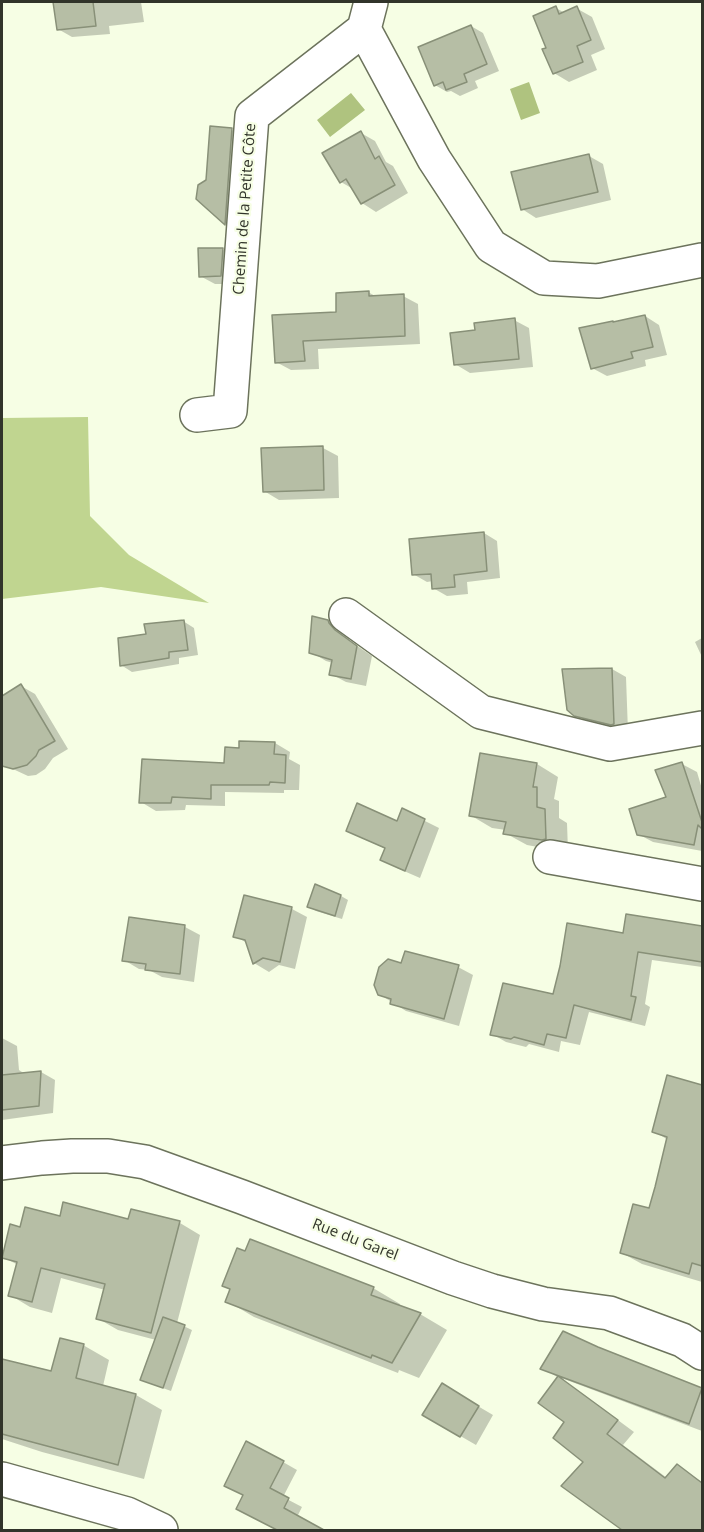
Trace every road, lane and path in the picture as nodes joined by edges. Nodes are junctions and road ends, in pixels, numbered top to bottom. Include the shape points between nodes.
1 (368, 15) edge
2 (702, 260) edge
3 (197, 415) dead end
4 (346, 615) dead end
5 (702, 728) edge
6 (550, 857) dead end
7 (702, 884) edge
8 (2, 1162) edge
9 (696, 1344) edge
10 (2, 1479) edge
11 (161, 1530) edge

1 - 2 street, Chemin de la Petite Côte via 434,159 491,246 544,278 598,281
1 - 3 street, Chemin de la Petite Côte via 252,116 230,411
4 - 5 street via 481,712 610,744
6 - 7 street
8 - 9 street, Rue du Garel via 108,1156 145,1162 482,1288 543,1304 609,1313
10 - 11 street via 127,1514

